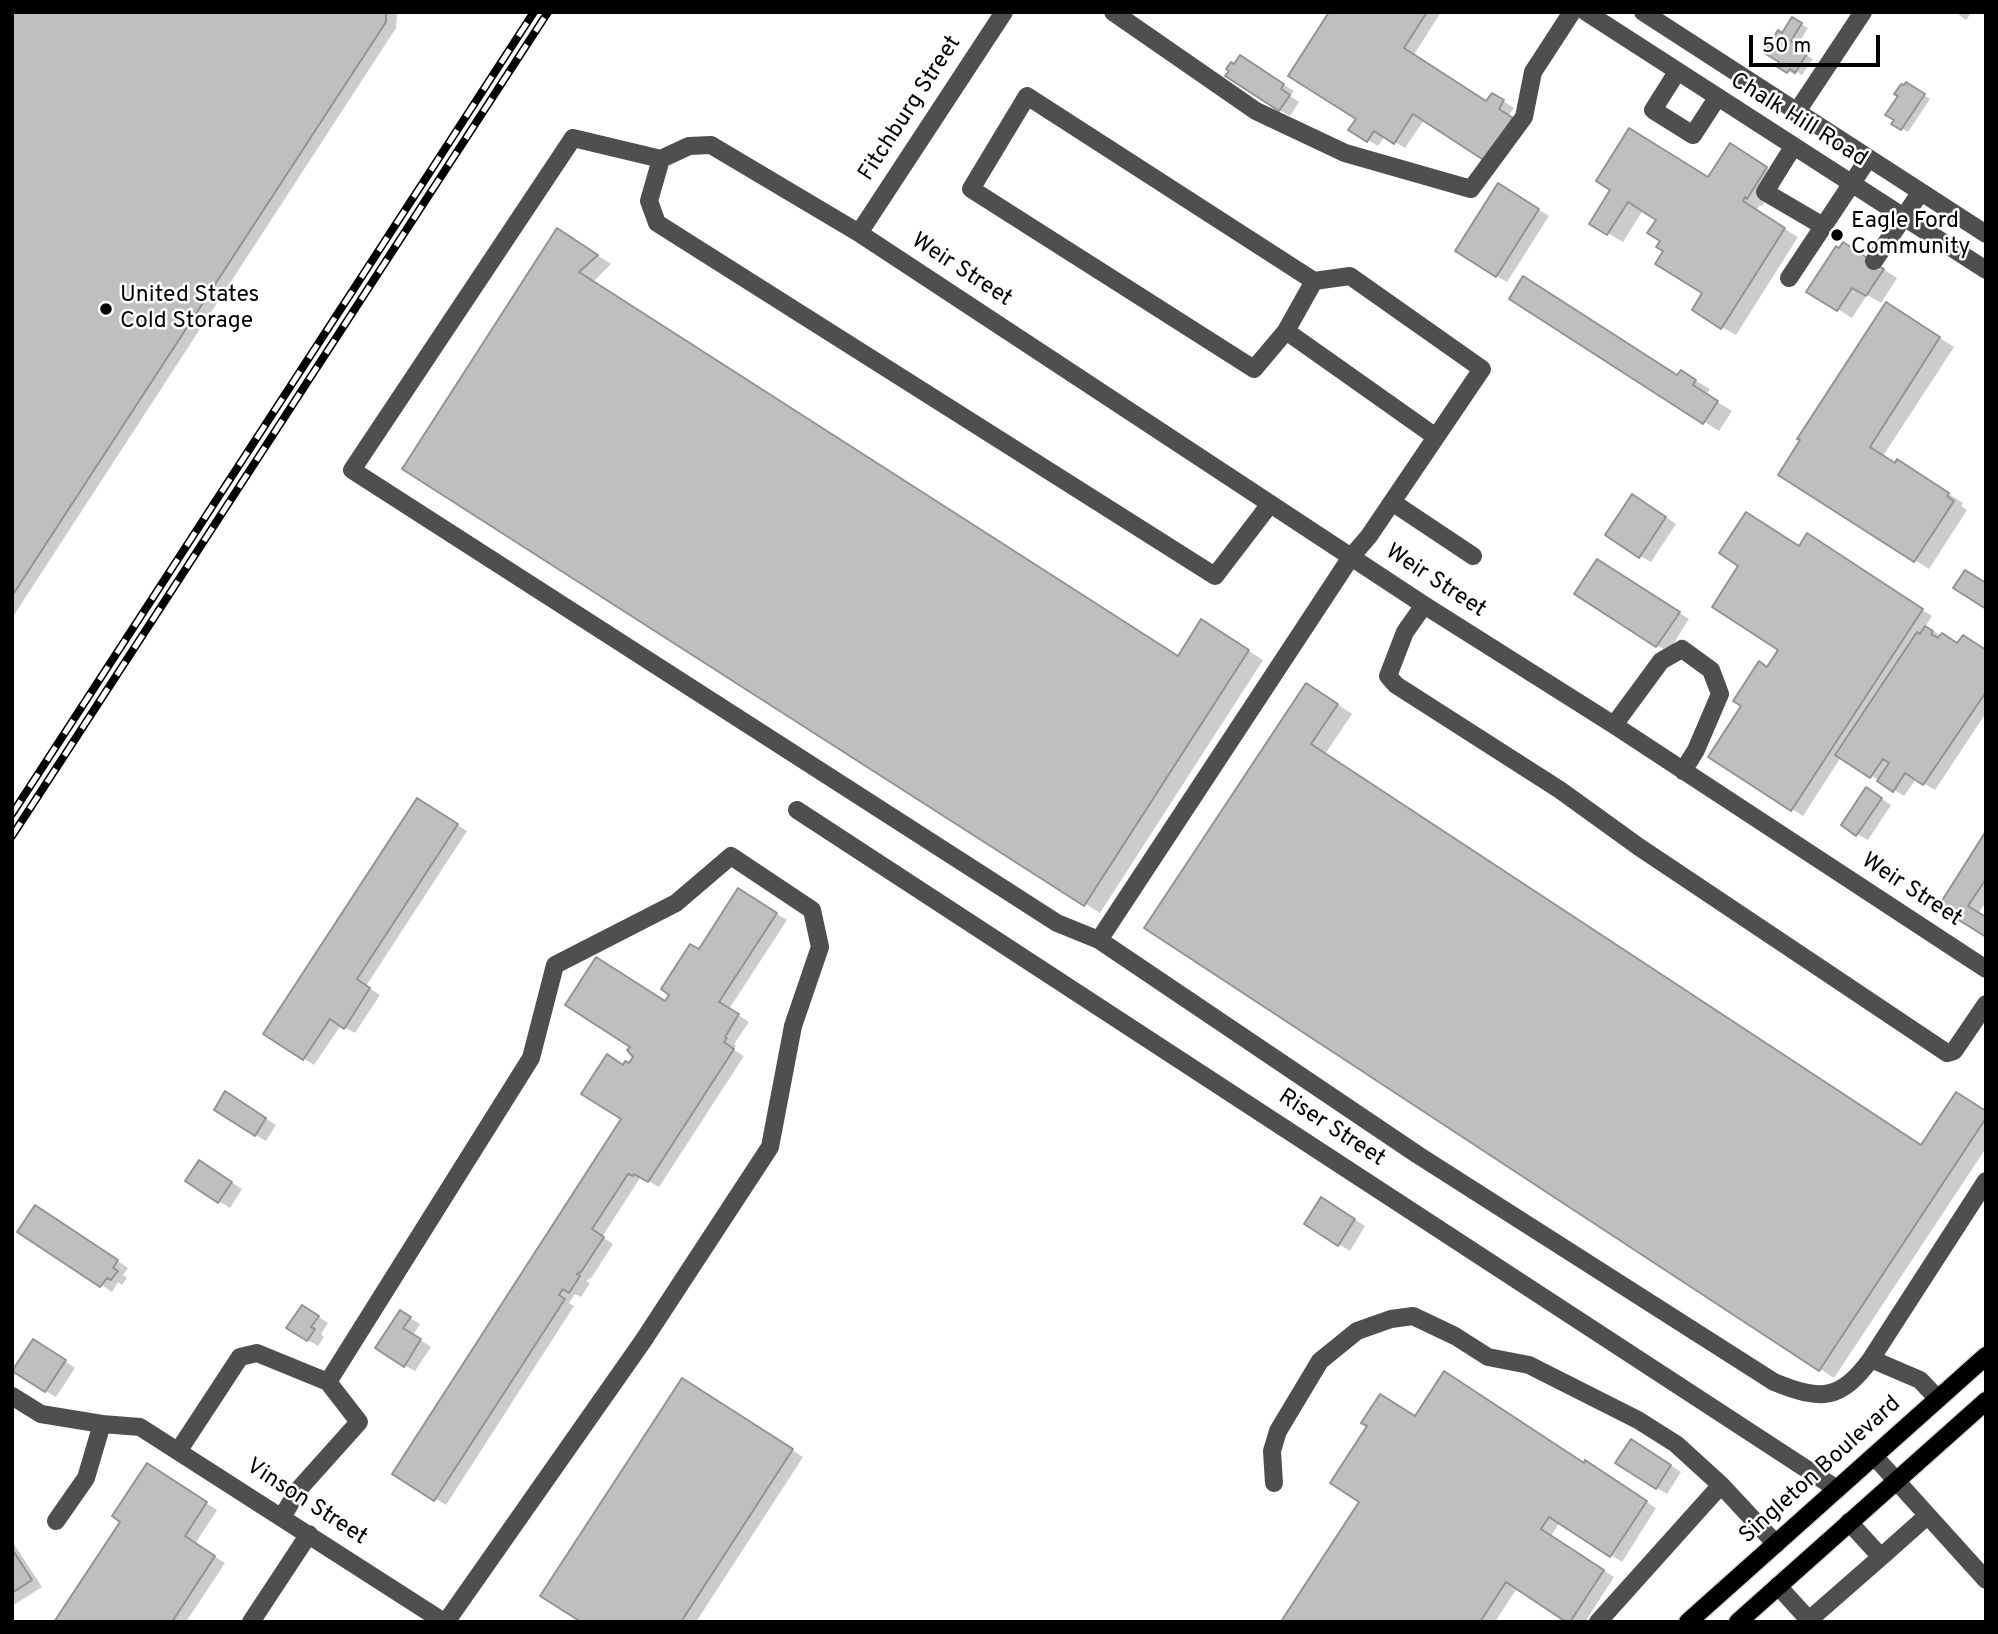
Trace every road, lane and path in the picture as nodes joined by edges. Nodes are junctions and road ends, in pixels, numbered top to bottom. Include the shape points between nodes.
1 (1004, 12) edge
2 (1113, 12) edge
3 (1572, 12) edge
4 (1586, 12) edge
5 (1643, 12) edge
6 (1863, 12) edge
7 (1677, 72) junction
8 (1717, 98) junction
9 (1796, 113) junction
10 (1793, 147) junction
11 (661, 159) junction
12 (1868, 159) junction
13 (1851, 184) junction
14 (1920, 193) junction
15 (1903, 217) junction
16 (1823, 226) junction
17 (859, 233) junction
18 (1986, 234) edge
19 (1874, 261) dead end
20 (1986, 270) edge
21 (1789, 278) dead end
22 (1314, 281) junction
23 (1286, 331) junction
24 (1436, 437) junction
25 (1392, 502) junction
26 (1270, 504) junction
27 (1473, 556) dead end
28 (1351, 557) junction
29 (1424, 605) junction
30 (1614, 725) junction
31 (1683, 771) junction
32 (797, 810) dead end
33 (1099, 940) junction
34 (1986, 969) edge
35 (1986, 1004) edge
36 (1986, 1181) edge
37 (1986, 1356) edge
38 (1871, 1359) junction
39 (328, 1382) junction
40 (12, 1396) edge
41 (1938, 1399) junction
42 (1986, 1401) edge
43 (102, 1424) junction
44 (179, 1450) junction
45 (1874, 1456) junction
46 (1896, 1481) junction
47 (1274, 1483) dead end
48 (1721, 1485) junction
49 (1837, 1489) junction
50 (1927, 1516) junction
51 (282, 1517) junction
52 (56, 1521) dead end
53 (1849, 1522) junction
54 (309, 1534) junction
55 (1770, 1549) junction
56 (1881, 1557) junction
57 (1986, 1580) edge
58 (1783, 1582) junction
59 (1810, 1621) edge
60 (251, 1622) edge
61 (445, 1622) edge
62 (1598, 1622) edge
63 (1688, 1622) edge
64 (1738, 1622) edge

1 - 17 street, Fitchburg Street
2 - 3 street via 1256,111 1345,153 1471,189 1524,117 1533,72
4 - 7 street, Chalk Hill Road
5 - 9 street, Chalk Hill Road
6 - 9 street
7 - 8 street, Chalk Hill Road
7 - 8 street via 1653,110 1693,135
8 - 10 street, Chalk Hill Road
9 - 12 street, Chalk Hill Road
10 - 13 street, Chalk Hill Road
10 - 16 street via 1766,192
11 - 17 street, Weir Street via 689,146 711,145
11 - 26 street via 649,201 657,223 1215,576
11 - 33 street via 573,138 352,470 1057,923
12 - 13 street
12 - 14 street, Chalk Hill Road
13 - 15 street, Chalk Hill Road
13 - 16 street
14 - 15 street
14 - 18 street, Chalk Hill Road
15 - 19 street
15 - 20 street, Chalk Hill Road
16 - 21 street
17 - 26 street, Weir Street
22 - 23 street
22 - 23 street via 1027,96 971,189 1254,369
22 - 24 street via 1350,276 1482,369
23 - 24 street
24 - 25 street
25 - 27 street
25 - 28 street
26 - 28 street, Weir Street
28 - 29 street, Weir Street
28 - 33 street
29 - 30 street, Weir Street
29 - 35 street via 1405,632 1388,676 1396,685 1560,790 1947,1053 1954,1051
30 - 31 street, Weir Street
30 - 31 street via 1661,661 1682,649 1711,670 1720,694
31 - 34 street, Weir Street
32 - 49 street, Riser Street
33 - 38 street via 1418,1155 1774,1382 1816,1395 1839,1392 1856,1380
36 - 38 street
37 - 41 main road, Singleton Boulevard
38 - 41 street via 1920,1380
39 - 44 street via 257,1353 240,1357
39 - 51 street via 359,1422 299,1489
39 - 61 street via 531,1058 555,965 676,903 731,856 812,910 820,947 793,1026 770,1147 643,1341
40 - 43 street via 41,1414
41 - 45 main road, Singleton Boulevard
42 - 46 main road
43 - 44 street, Vinson Street via 140,1427
43 - 52 street via 86,1478
44 - 51 street, Vinson Street
45 - 46 street
45 - 49 main road, Singleton Boulevard
46 - 50 street
46 - 53 main road
47 - 48 street via 1272,1451 1279,1430 1320,1361 1357,1331 1413,1316 1488,1357 1529,1365 1638,1420 1676,1444
48 - 55 street
48 - 62 street
49 - 55 main road, Singleton Boulevard
50 - 56 street
50 - 57 street
51 - 54 street, Vinson Street
53 - 56 street
53 - 58 main road
54 - 60 street
54 - 61 street, Vinson Street
55 - 58 main road
55 - 63 main road, Singleton Boulevard
56 - 59 street
58 - 59 street
58 - 64 main road

